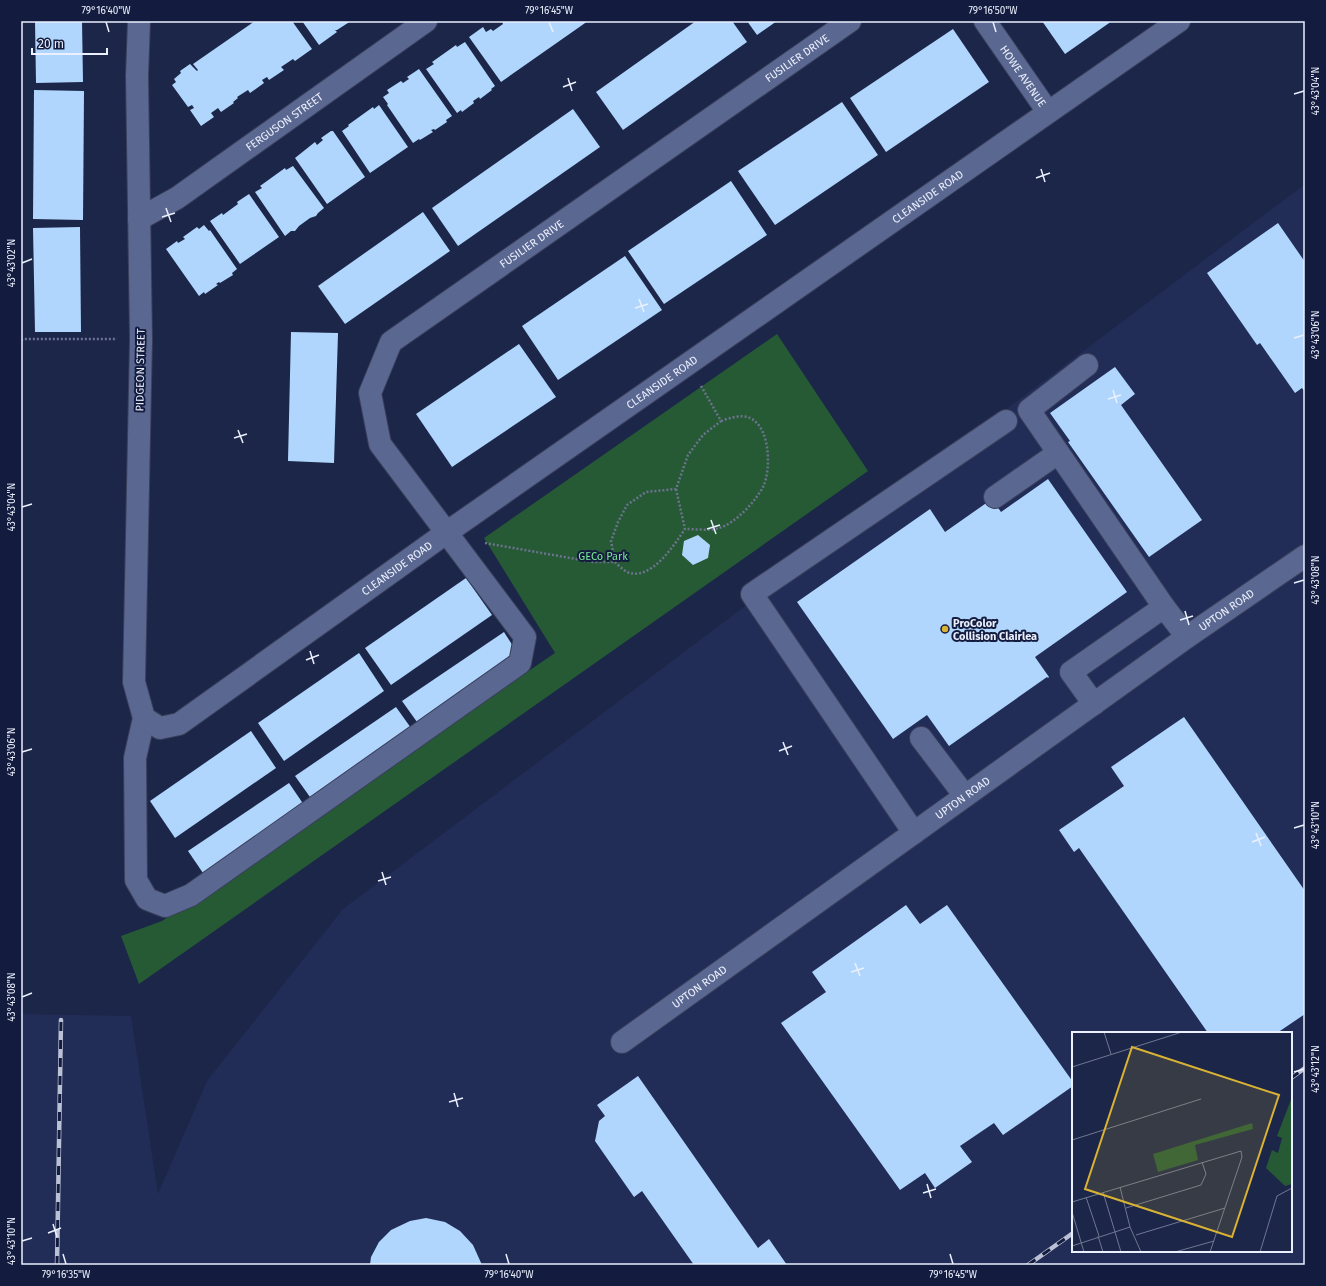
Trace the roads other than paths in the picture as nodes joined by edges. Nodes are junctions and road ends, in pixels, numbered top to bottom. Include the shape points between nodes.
1 (139, 21) edge
2 (426, 21) edge
3 (850, 21) edge
4 (985, 21) edge
5 (1177, 21) edge
6 (1048, 112) junction
7 (139, 219) junction
8 (1087, 365) dead end
9 (1006, 421) dead end
10 (1058, 453) junction
11 (995, 497) dead end
12 (446, 532) junction
13 (1305, 556) edge
14 (1164, 607) junction
15 (1187, 637) junction
16 (1094, 704) junction
17 (144, 718) junction
18 (922, 738) dead end
19 (965, 796) junction
20 (914, 833) junction
21 (622, 1042) dead end

1 - 7 street, PIDGEON STREET
2 - 7 street, FERGUSON STREET via 177,198
3 - 12 street, FUSILIER DRIVE via 391,342 370,392 380,444
4 - 6 street, HOWE AVENUE
5 - 6 street, CLEANSIDE ROAD
6 - 12 street, CLEANSIDE ROAD
7 - 17 street, PIDGEON STREET via 141,340 134,682
8 - 10 street via 1029,410
9 - 20 street via 752,594
10 - 11 street
10 - 14 street
12 - 17 street, CLEANSIDE ROAD via 179,724 160,728
12 - 17 street, FUSILIER DRIVE via 525,637 520,663 191,895 165,906 146,899 136,880 135,758
13 - 15 street, UPTON ROAD
14 - 15 street
14 - 16 street via 1071,672
15 - 16 street, UPTON ROAD
16 - 19 street, UPTON ROAD
18 - 19 street
19 - 20 street, UPTON ROAD
20 - 21 street, UPTON ROAD

